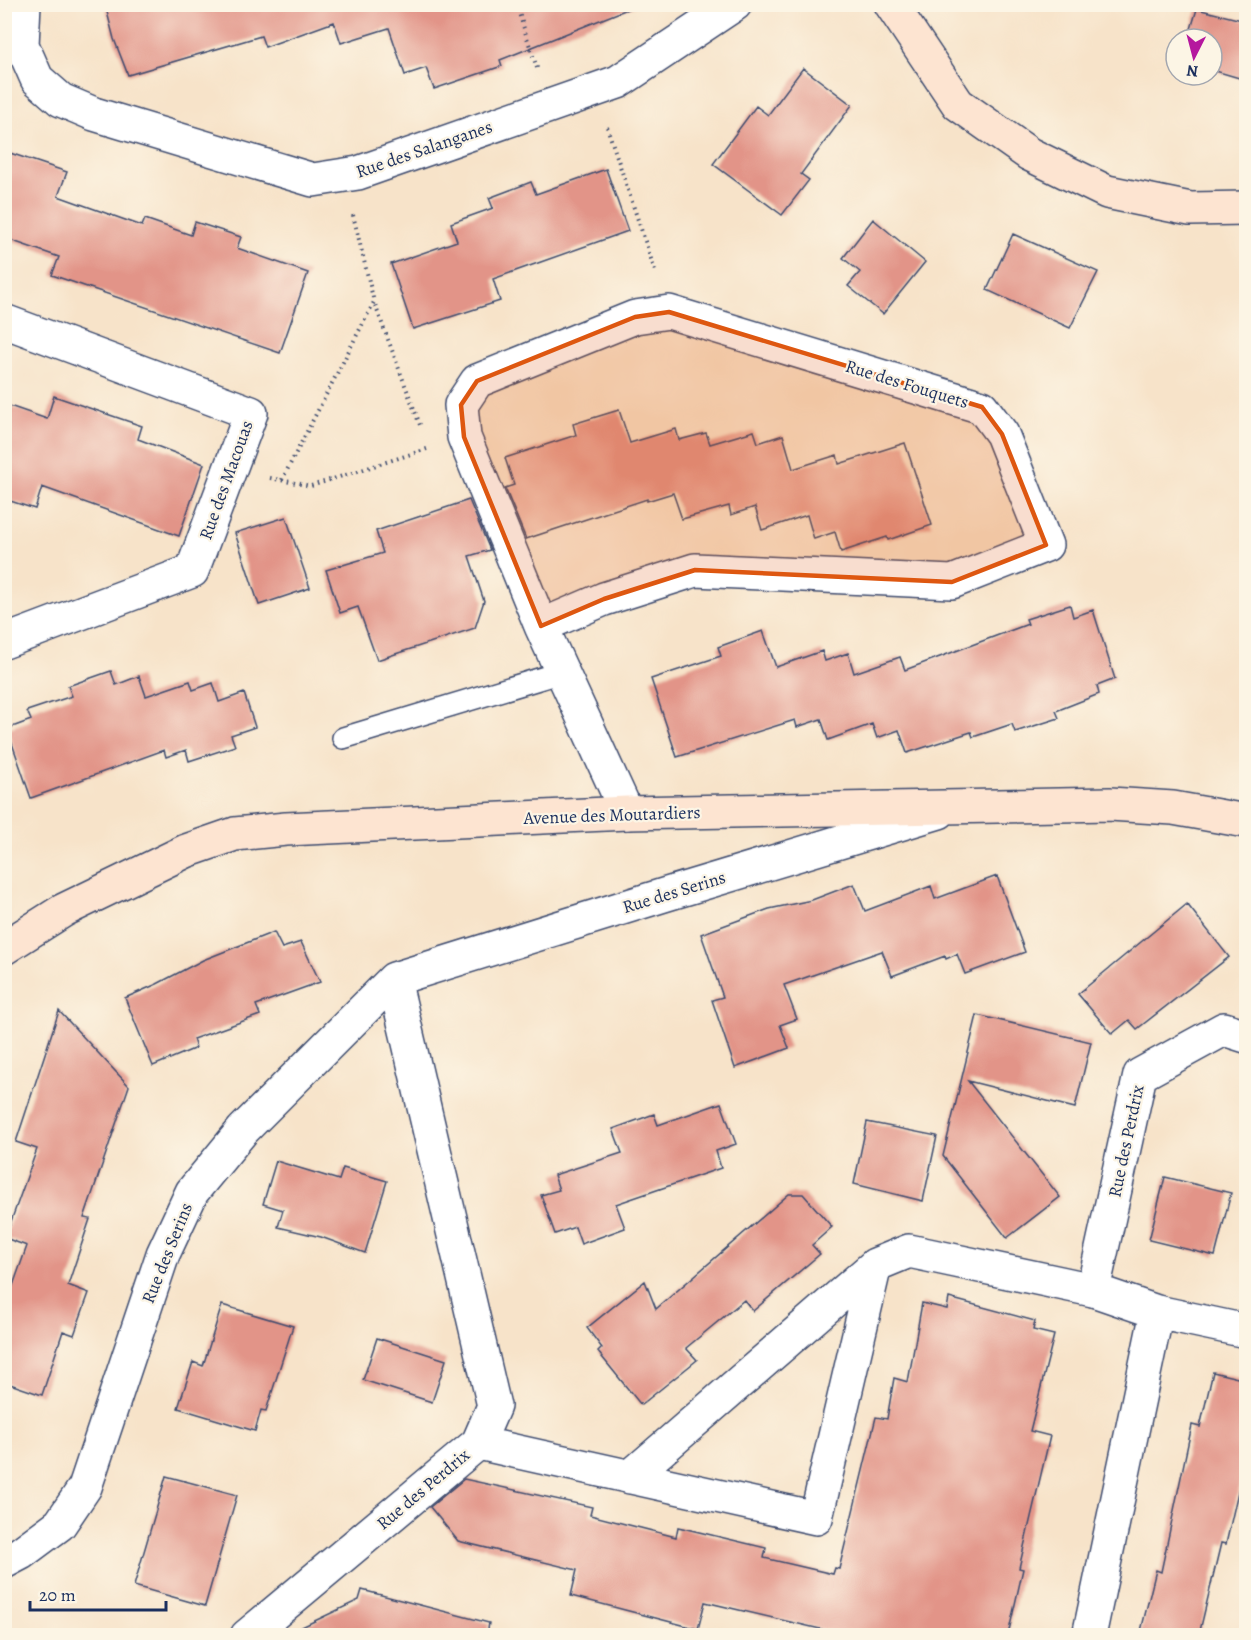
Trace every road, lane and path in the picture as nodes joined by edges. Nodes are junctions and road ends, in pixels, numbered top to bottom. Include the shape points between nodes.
1 (24, 4) edge
2 (516, 4) edge
3 (735, 4) edge
4 (891, 4) edge
5 (595, 90) junction
6 (549, 106) junction
7 (344, 175) junction
8 (1246, 208) edge
9 (374, 302) junction
10 (669, 312) junction
11 (4, 321) edge
12 (421, 428) dead end
13 (424, 438) dead end
14 (230, 470) junction
15 (282, 480) junction
16 (541, 626) junction
17 (4, 642) edge
18 (562, 672) junction
19 (343, 738) dead end
20 (955, 807) junction
21 (627, 813) junction
22 (1246, 821) edge
23 (4, 948) edge
24 (394, 980) junction
25 (1246, 1036) edge
26 (875, 1265) junction
27 (1093, 1290) junction
28 (1156, 1312) junction
29 (1246, 1331) edge
30 (478, 1443) junction
31 (630, 1477) junction
32 (4, 1562) edge
33 (247, 1635) edge
34 (1089, 1635) edge

1 - 7 street, Rue des Salanganes via 22,45 37,79 61,100 94,114 313,180
2 - 6 path
3 - 5 street, Rue des Salanganes via 618,82
4 - 8 street via 958,104 1029,154 1107,192 1190,209
5 - 6 street, Rue des Salanganes
5 - 10 path
6 - 7 street, Rue des Salanganes
7 - 9 path
9 - 12 path
9 - 15 path
10 - 16 street, Rue des Fouquets via 635,317 477,381 461,405 464,437
10 - 16 street, Rue des Fouquets via 981,407 1002,434 1046,545 952,582 695,570 604,598
11 - 14 street, Rue des Macouas via 251,413
13 - 15 path via 428,449 311,486
14 - 15 path
14 - 17 street, Rue des Macouas via 192,571
16 - 18 street, Rue des Fouquets
18 - 19 lane
18 - 21 street, Rue des Fouquets
20 - 21 street, Avenue des Moutardiers
20 - 22 street, Avenue des Moutardiers via 1110,804 1173,808
20 - 24 street, Rue des Serins
21 - 23 street, Avenue des Moutardiers via 235,834 186,850 135,874 64,910
24 - 30 street via 494,1406
24 - 32 street, Rue des Serins via 243,1130 192,1192 163,1254 85,1487 60,1524
25 - 27 street, Rue des Perdrix via 1224,1029 1140,1075
26 - 27 street via 909,1251
26 - 31 street
26 - 31 street, Rue des Perdrix via 816,1518
27 - 28 street
28 - 29 street
28 - 34 street
30 - 31 street, Rue des Perdrix
30 - 33 street, Rue des Perdrix

